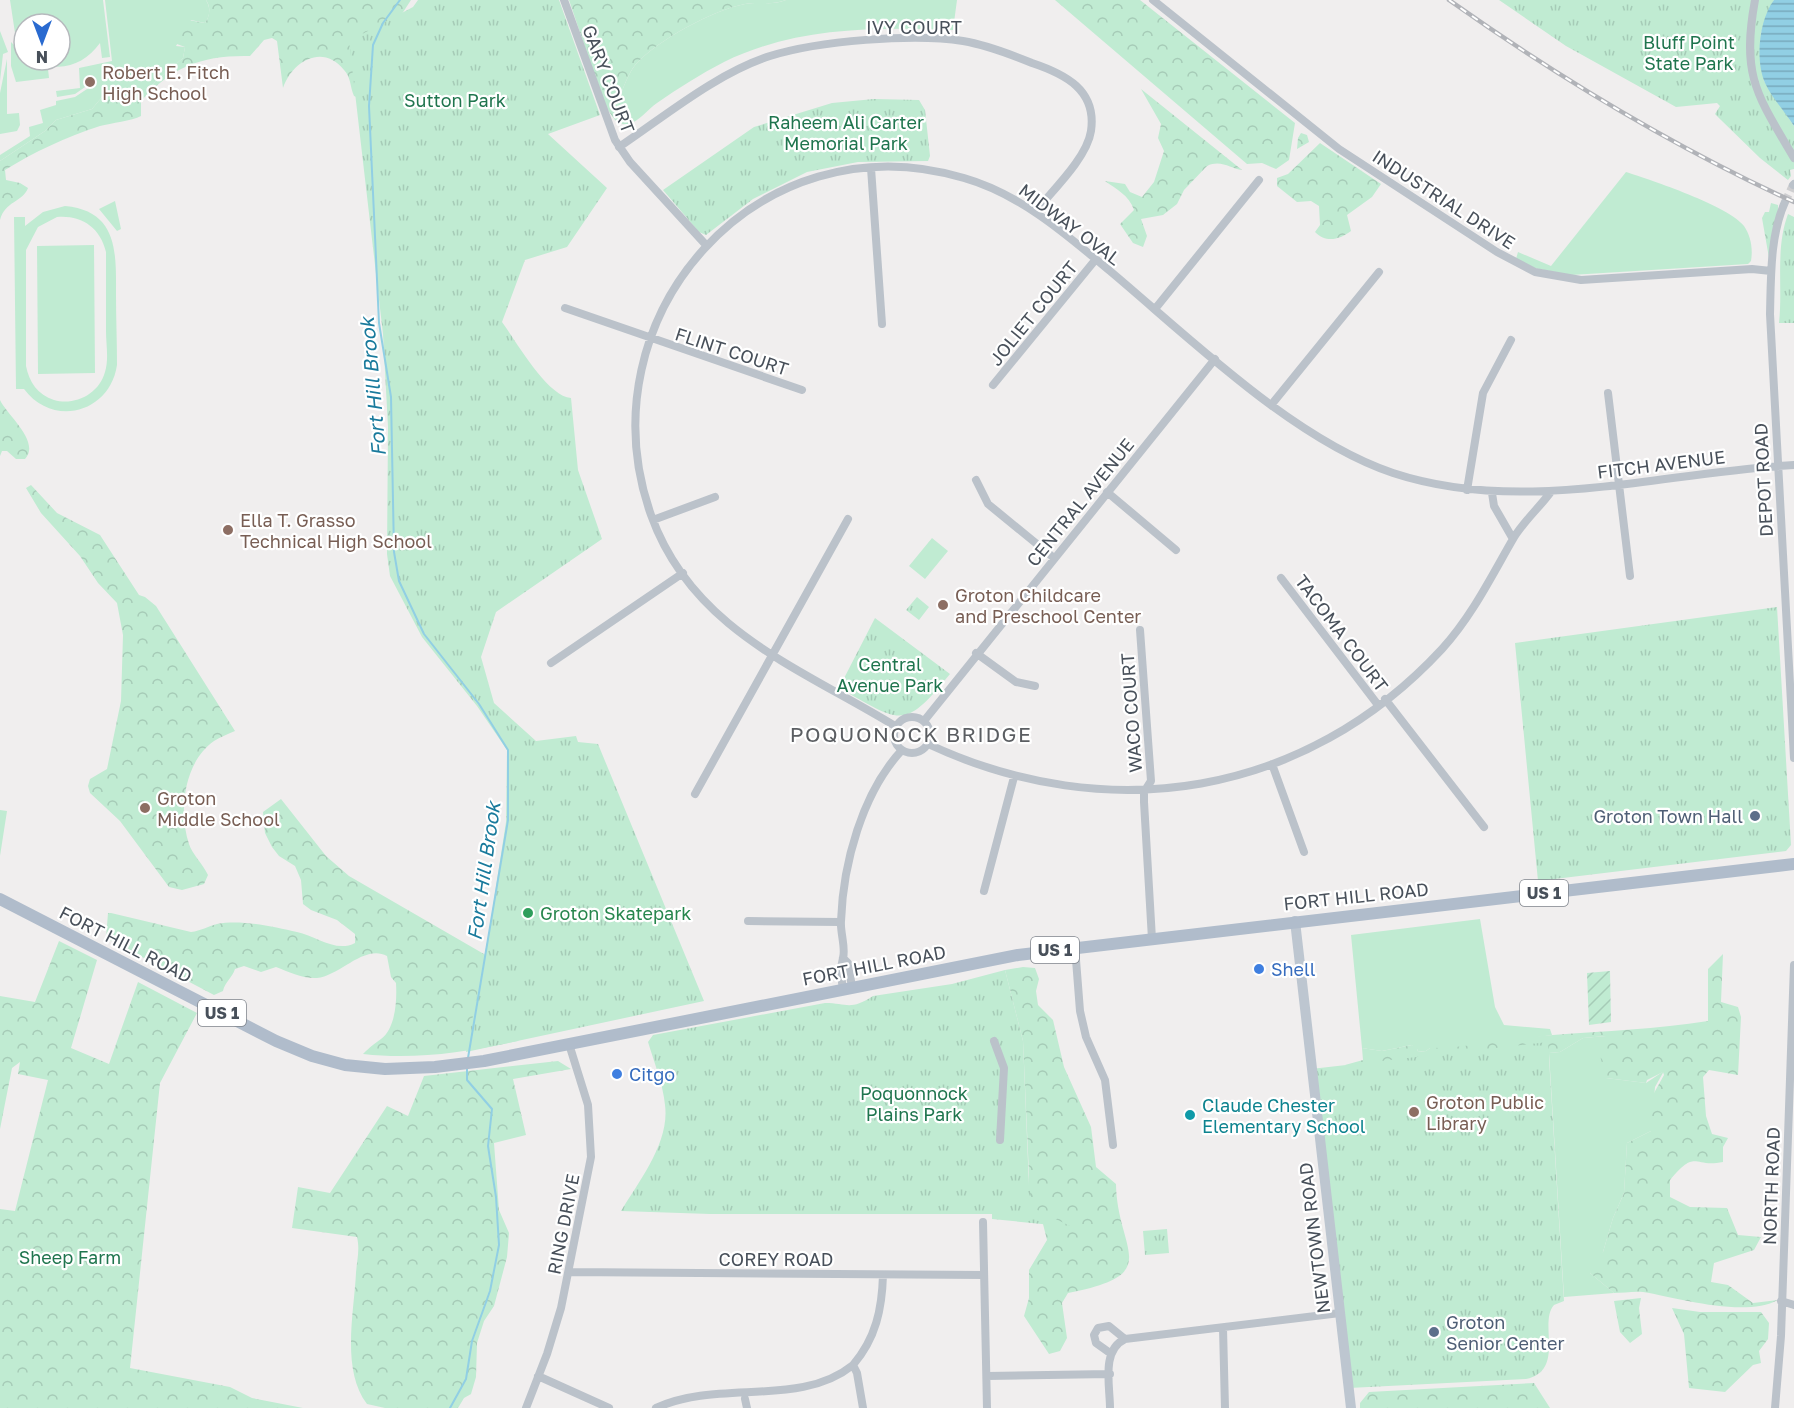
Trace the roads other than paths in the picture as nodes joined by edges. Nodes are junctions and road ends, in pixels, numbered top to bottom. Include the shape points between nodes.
1 (564, 0) edge
2 (1153, 0) edge
3 (1755, 0) edge
4 (619, 147) junction
5 (1794, 158) edge
6 (871, 168) junction
7 (1259, 180) dead end
8 (1785, 202) tunnel mouth
9 (1035, 212) junction
10 (706, 245) junction
11 (1096, 259) junction
12 (1771, 271) junction
13 (1379, 272) dead end
14 (565, 308) dead end
15 (1155, 309) junction
16 (882, 324) dead end
17 (652, 340) junction
18 (1511, 340) dead end
19 (1215, 359) junction
20 (993, 386) dead end
21 (802, 390) dead end
22 (1608, 393) dead end
23 (1272, 404) junction
24 (1794, 465) edge
25 (1776, 466) junction
26 (976, 480) dead end
27 (1618, 483) junction
28 (1467, 489) junction
29 (1107, 492) junction
30 (1492, 493) junction
31 (1550, 493) junction
32 (715, 497) dead end
33 (848, 519) dead end
34 (653, 520) junction
35 (1513, 539) junction
36 (1176, 550) dead end
37 (1054, 558) junction
38 (682, 573) junction
39 (1630, 576) dead end
40 (1281, 578) dead end
41 (1790, 619) edge
42 (1140, 630) dead end
43 (976, 653) junction
44 (773, 655) junction
45 (551, 663) dead end
46 (1035, 686) dead end
47 (1385, 699) junction
48 (1378, 705) junction
49 (924, 721) junction
50 (895, 726) junction
51 (928, 744) junction
52 (902, 750) junction
53 (1794, 758) edge
54 (1272, 764) junction
55 (1014, 777) junction
56 (1144, 792) junction
57 (695, 794) dead end
58 (1484, 826) dead end
59 (1304, 852) dead end
60 (1794, 864) edge
61 (984, 891) dead end
62 (0, 899) edge
63 (748, 921) dead end
64 (1294, 921) junction
65 (840, 922) junction
66 (1152, 939) junction
67 (1075, 947) junction
68 (1794, 965) edge
69 (848, 988) junction
70 (994, 1041) dead end
71 (568, 1044) junction
72 (1000, 1140) dead end
73 (1113, 1145) dead end
74 (983, 1222) dead end
75 (569, 1272) junction
76 (883, 1275) junction
77 (984, 1275) junction
78 (1781, 1301) junction
79 (1794, 1305) edge
80 (1340, 1313) junction
81 (1223, 1328) junction
82 (1125, 1339) junction
83 (1110, 1353) junction
84 (853, 1365) junction
85 (1110, 1374) junction
86 (538, 1376) junction
87 (987, 1376) junction
88 (745, 1399) junction
89 (526, 1408) edge
90 (609, 1408) edge
91 (656, 1408) edge
92 (747, 1408) edge
93 (863, 1408) edge
94 (987, 1408) edge
95 (1110, 1408) edge
96 (1225, 1408) edge
97 (1351, 1408) edge
98 (1775, 1408) edge

1 - 4 street, GARY COURT
2 - 12 street, INDUSTRIAL DRIVE via 1347,155 1497,252 1535,272 1581,280
3 - 5 street via 1749,51 1753,81 1766,114
4 - 9 street, IVY COURT via 731,73 770,56 833,43 964,41 1062,74 1080,88 1089,105 1091,127 1084,151
4 - 10 street, GARY COURT
6 - 9 street, MIDWAY OVAL via 921,170 965,178 997,190
6 - 10 street, MIDWAY OVAL via 825,174 783,189 741,215
6 - 16 street
7 - 15 street
8 - 12 street, DEPOT ROAD
9 - 11 street, MIDWAY OVAL
10 - 17 street, MIDWAY OVAL via 680,280
11 - 15 street, MIDWAY OVAL
11 - 20 street, JOLIET COURT
12 - 25 street, DEPOT ROAD
13 - 23 street
14 - 17 street, FLINT COURT
15 - 19 street, MIDWAY OVAL
17 - 21 street, FLINT COURT
17 - 34 street, MIDWAY OVAL via 640,378 635,436 637,468
18 - 28 street via 1483,393
19 - 23 street, MIDWAY OVAL
19 - 29 street, CENTRAL AVENUE
22 - 27 street
23 - 28 street, MIDWAY OVAL via 1354,458 1427,483
24 - 25 street, FITCH AVENUE
25 - 27 street, FITCH AVENUE
25 - 41 street, DEPOT ROAD
26 - 37 street via 988,504
27 - 31 street, FITCH AVENUE
27 - 39 street
28 - 30 street, MIDWAY OVAL
29 - 36 street
29 - 37 street, CENTRAL AVENUE
30 - 31 street, MIDWAY OVAL
30 - 35 street via 1494,506
31 - 35 street
32 - 34 street
33 - 44 street
34 - 38 street, MIDWAY OVAL
35 - 47 street via 1491,581 1443,647
37 - 43 street, CENTRAL AVENUE
38 - 44 street, MIDWAY OVAL via 720,617 747,641
38 - 45 street
40 - 48 street, TACOMA COURT
41 - 53 street, DEPOT ROAD
42 - 56 street, WACO COURT via 1151,781
43 - 46 street via 1016,682
43 - 49 street, CENTRAL AVENUE
44 - 50 street, MIDWAY OVAL
44 - 57 street
47 - 48 street
47 - 58 street
48 - 54 street via 1330,737
49 - 50 street via 909,717
49 - 51 street via 930,731
50 - 52 street via 893,738
51 - 52 street via 916,753
51 - 55 street
52 - 65 street via 891,761 871,797 848,867
54 - 56 street via 1224,778
54 - 59 street
55 - 56 street via 1056,786
55 - 61 street
56 - 66 street, WACO COURT
60 - 64 main road, FORT HILL ROAD / US 1
62 - 71 main road, FORT HILL ROAD / US 1 via 276,1041 345,1065 385,1069 460,1064
63 - 65 street
64 - 66 main road, FORT HILL ROAD / US 1
64 - 80 main road, NEWTOWN ROAD
65 - 69 street via 840,964
66 - 67 main road, FORT HILL ROAD / US 1
67 - 69 main road, FORT HILL ROAD / US 1
67 - 73 street via 1083,1025 1105,1080
68 - 78 street, NORTH ROAD
69 - 71 main road, FORT HILL ROAD / US 1
70 - 72 street via 1004,1068
71 - 75 street, RING DRIVE via 587,1098 592,1142
74 - 77 street
75 - 76 street, COREY ROAD
75 - 86 street, RING DRIVE
76 - 77 street, COREY ROAD
76 - 84 street via 878,1322
77 - 87 street
78 - 79 street
78 - 98 street, NORTH ROAD
80 - 81 street
80 - 97 main road, NEWTOWN ROAD
81 - 82 street
81 - 96 street
82 - 83 street
82 - 83 street via 1109,1326 1098,1328 1096,1343
83 - 85 street
84 - 88 street via 833,1381 807,1393 790,1398
84 - 93 street
85 - 87 street
85 - 95 street
86 - 89 street, RING DRIVE
86 - 90 street
87 - 94 street
88 - 91 street via 684,1400
88 - 92 street

